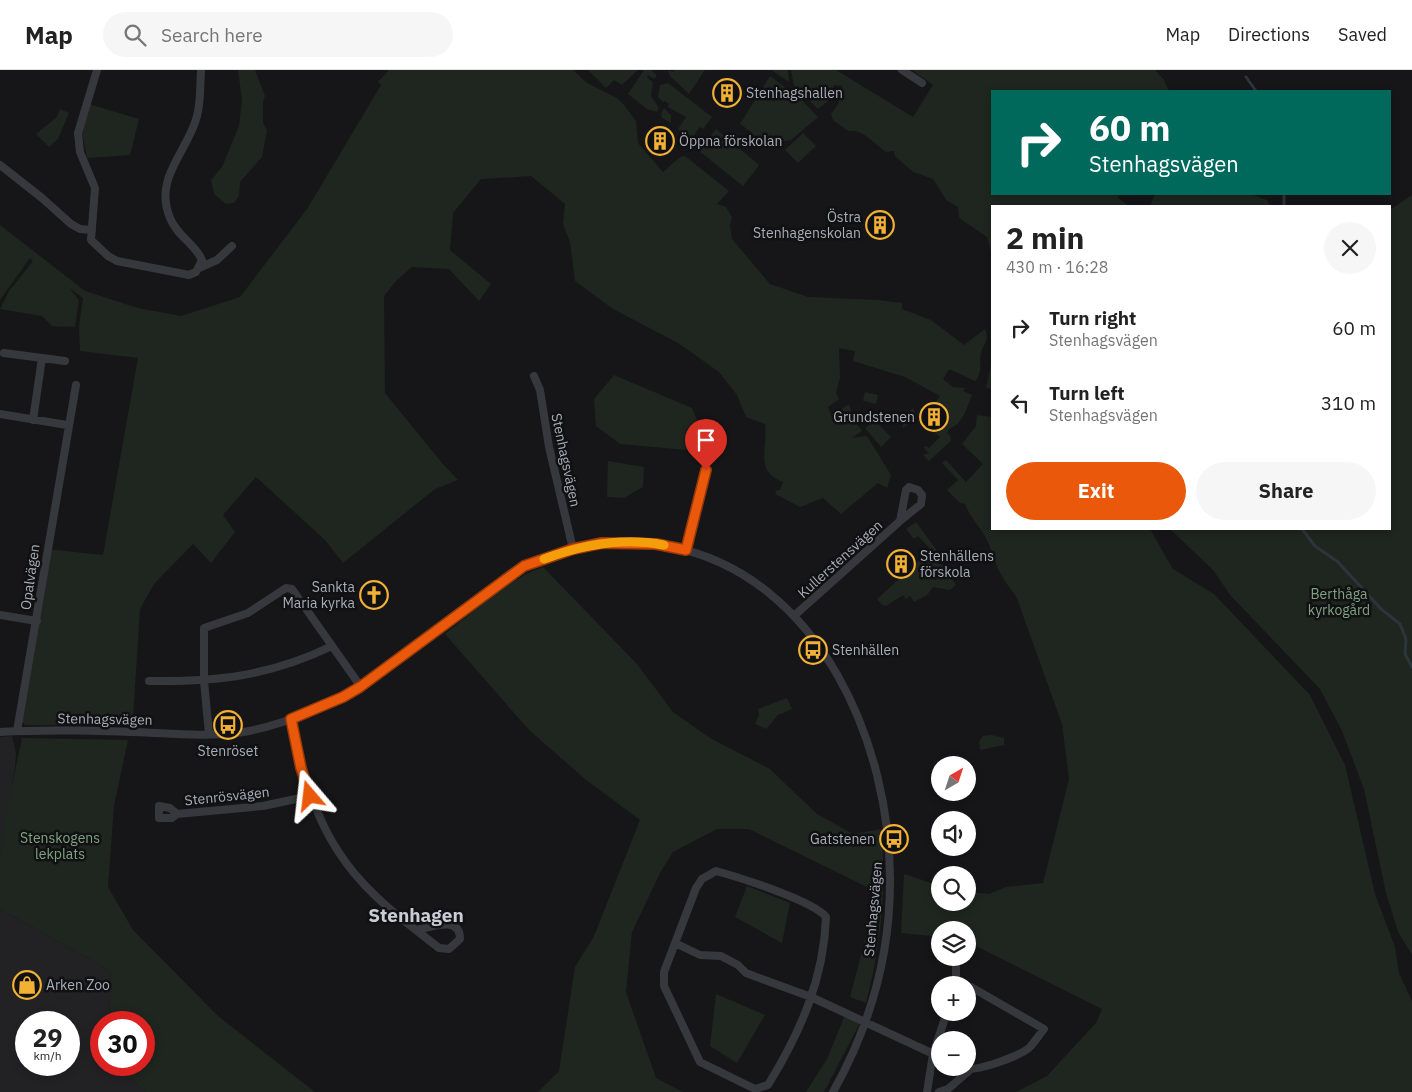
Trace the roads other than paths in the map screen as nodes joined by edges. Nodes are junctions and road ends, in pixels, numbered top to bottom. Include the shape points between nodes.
1 (97, 70) edge
2 (201, 70) edge
3 (902, 70) edge
4 (922, 83) dead end
5 (0, 165) edge
6 (92, 230) junction
7 (232, 246) dead end
8 (199, 268) junction
9 (4, 353) dead end
10 (42, 358) junction
11 (65, 361) dead end
12 (534, 376) dead end
13 (76, 385) dead end
14 (0, 414) edge
15 (33, 420) junction
16 (67, 425) junction
17 (706, 470) dead end
18 (900, 522) dead end
19 (573, 549) junction
20 (686, 550) junction
21 (0, 615) edge
22 (795, 615) junction
23 (37, 621) junction
24 (332, 646) junction
25 (149, 681) dead end
26 (204, 681) junction
27 (360, 687) junction
28 (291, 719) junction
29 (18, 731) junction
30 (0, 732) edge
31 (210, 734) junction
32 (310, 796) junction
33 (177, 814) dead end
34 (416, 930) junction
35 (675, 943) junction
36 (976, 990) edge
37 (811, 997) junction
38 (866, 1024) junction
39 (931, 1052) edge
40 (976, 1067) edge
41 (931, 1076) edge
42 (961, 1076) edge
43 (833, 1092) edge
44 (927, 1092) edge
45 (939, 1092) edge

1 - 6 street via 78,133 80,152 95,188
2 - 8 street via 198,114 169,171 165,193 176,230 202,260
3 - 4 street
5 - 6 street via 71,224
6 - 8 street via 91,240 117,261 189,275
7 - 8 street via 217,260
9 - 10 street
10 - 11 street
10 - 15 street
12 - 19 street, Stenhagsvägen via 540,390 549,447
13 - 16 street, Opalvägen
14 - 15 street
15 - 16 street
16 - 23 street, Opalvägen
17 - 20 street
18 - 22 street, Kullerstensvägen
19 - 20 street, Stenhagsvägen via 628,542
19 - 27 street, Stenhagsvägen via 524,566 506,577
20 - 22 street, Stenhagsvägen via 742,573
21 - 23 street
22 - 38 street, Stenhagsvägen via 821,650 851,704 879,785 890,854 890,885 878,981
23 - 29 street, Opalvägen
24 - 26 street via 270,670
24 - 26 street via 292,589 286,588 248,613 204,628
24 - 27 street
25 - 26 street
26 - 31 street
27 - 28 street, Stenhagsvägen
28 - 31 street, Stenhagsvägen via 248,731
28 - 32 street
29 - 30 street, Stenhagsvägen
29 - 31 street, Stenhagsvägen
32 - 33 street, Stenrösvägen via 263,806
32 - 34 street via 332,843 357,878
34 - 34 street via 449,924 456,926 460,939 449,949 439,948
35 - 37 street via 700,955 721,956 746,973
35 - 37 street via 696,888 708,874 716,871 734,876 792,898 818,909 826,917 825,943
35 - 37 street via 664,972 664,986 700,1062 755,1090 768,1085 782,1062 799,1031
36 - 40 street via 1044,1029 1028,1048 989,1066
37 - 38 street
38 - 39 street
38 - 43 street, Stenhagsvägen
41 - 44 street
42 - 45 street via 948,1089

